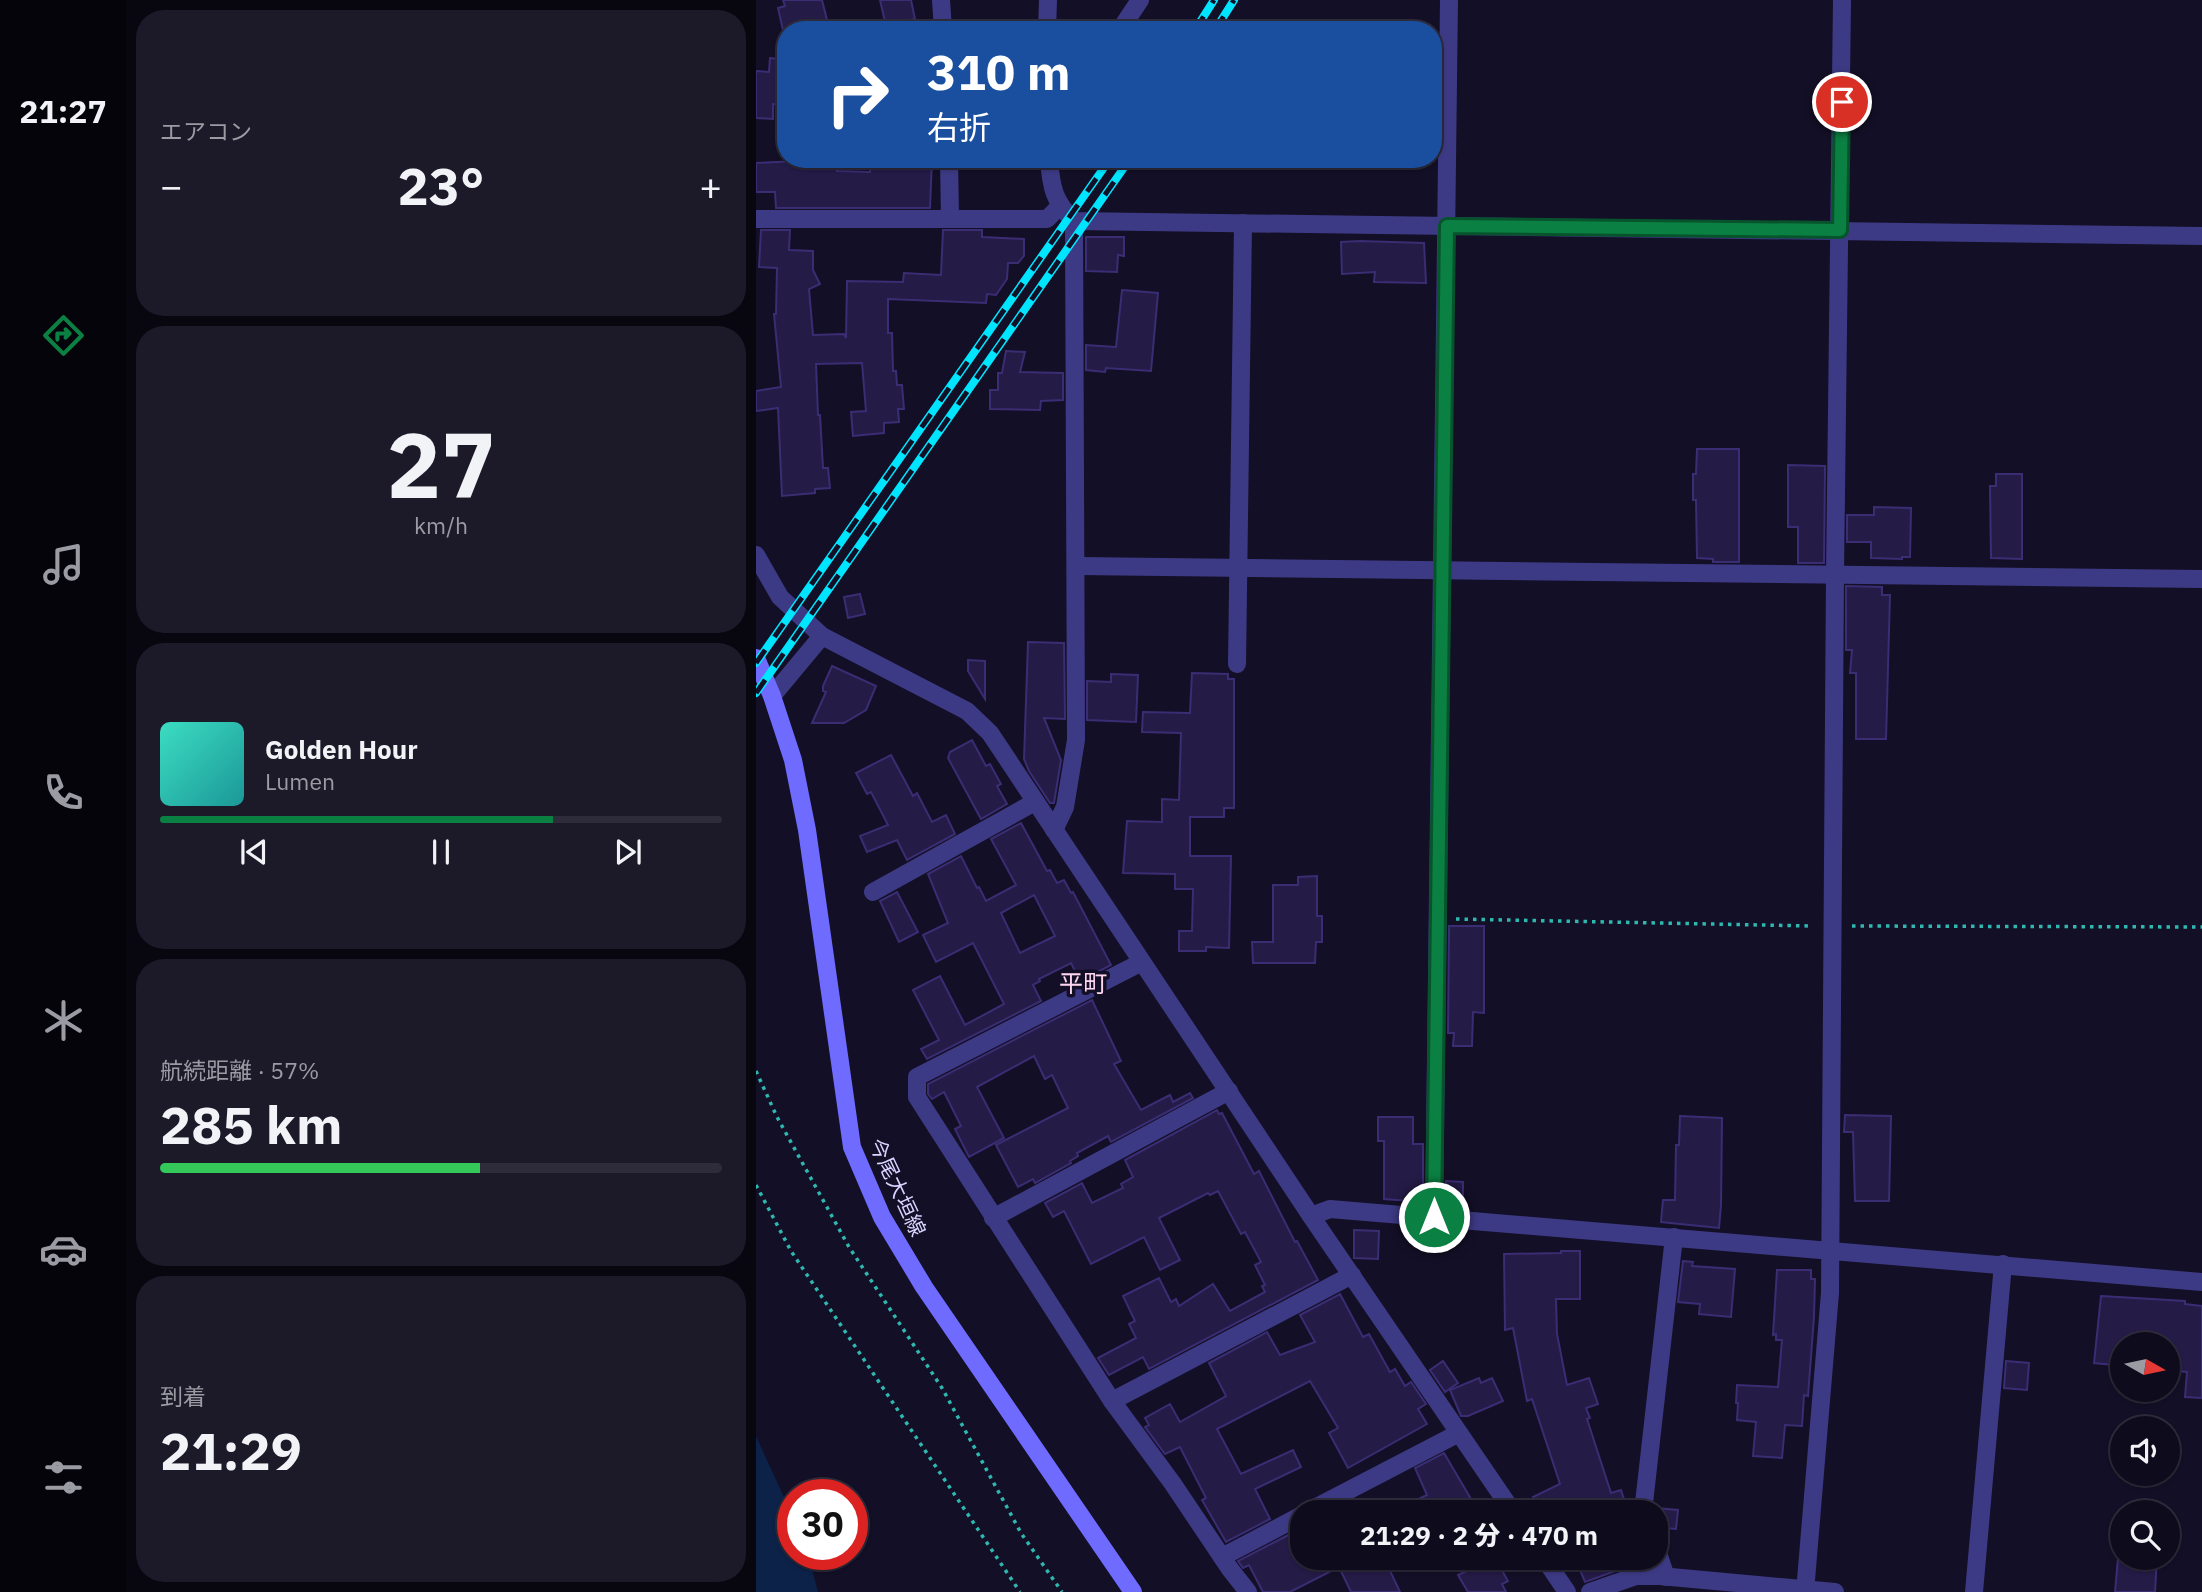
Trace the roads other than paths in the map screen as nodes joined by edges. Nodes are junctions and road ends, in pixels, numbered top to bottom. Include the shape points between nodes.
1 (941, 0) edge
2 (1048, 0) edge
3 (1140, 0) edge
4 (1449, 0) edge
5 (1842, 0) edge
6 (942, 21) edge
7 (1047, 21) edge
8 (1126, 21) edge
9 (949, 168) edge
10 (1050, 168) edge
11 (1059, 207) junction
12 (756, 219) edge
13 (950, 219) junction
14 (1074, 221) junction
15 (1243, 223) junction
16 (1447, 226) junction
17 (1840, 230) junction
18 (2202, 236) edge
19 (756, 555) edge
20 (1077, 566) junction
21 (1239, 569) junction
22 (1441, 570) junction
23 (1835, 575) junction
24 (2202, 579) edge
25 (822, 636) junction
26 (756, 658) edge
27 (1237, 664) dead end
28 (772, 696) junction
29 (1035, 802) junction
30 (1054, 830) junction
31 (873, 892) dead end
32 (1142, 962) junction
33 (1229, 1091) junction
34 (1311, 1216) junction
35 (1434, 1217) junction
36 (993, 1218) junction
37 (1674, 1237) junction
38 (1829, 1250) junction
39 (2003, 1264) junction
40 (1352, 1275) junction
41 (2202, 1282) edge
42 (1112, 1401) junction
43 (1459, 1433) junction
44 (1330, 1500) edge
45 (1505, 1500) edge
46 (1644, 1500) edge
47 (1290, 1521) edge
48 (1222, 1557) junction
49 (1552, 1570) edge
50 (1664, 1570) edge
51 (1666, 1577) junction
52 (1805, 1591) edge
53 (1133, 1592) edge
54 (1248, 1592) edge
55 (1567, 1592) edge
56 (1591, 1592) edge
57 (1835, 1592) edge
58 (1974, 1592) edge

1 - 6 street
2 - 7 street
3 - 8 street
4 - 16 street
5 - 17 street
9 - 13 street
10 - 11 street
11 - 13 street via 1047,219
11 - 14 street
12 - 13 street
14 - 15 street
14 - 20 street
15 - 16 street
15 - 21 street
16 - 17 street
16 - 22 street
17 - 18 street
17 - 23 street
19 - 25 street via 780,597
20 - 21 street
20 - 30 street via 1076,740 1065,807
21 - 22 street
21 - 27 street
22 - 23 street
22 - 35 street
23 - 24 street
23 - 38 street
25 - 28 street
25 - 29 street via 967,711 990,733
26 - 28 main road, 今尾大垣線
28 - 53 main road, 今尾大垣線 via 793,760 807,830 852,1147 882,1217 924,1287
29 - 30 street
29 - 31 street
30 - 32 street
32 - 33 street
32 - 36 street via 917,1077 917,1097
33 - 34 street
33 - 36 street
34 - 35 street via 1330,1209
34 - 40 street
35 - 37 street
36 - 42 street
37 - 38 street
37 - 46 street
38 - 39 street
38 - 52 street via 1830,1293
39 - 41 street
39 - 58 street
40 - 42 street
40 - 43 street
42 - 48 street
43 - 44 street
43 - 45 street
47 - 48 street
48 - 54 street
49 - 55 street
50 - 51 street
51 - 52 street
51 - 56 street via 1636,1576
52 - 57 street

